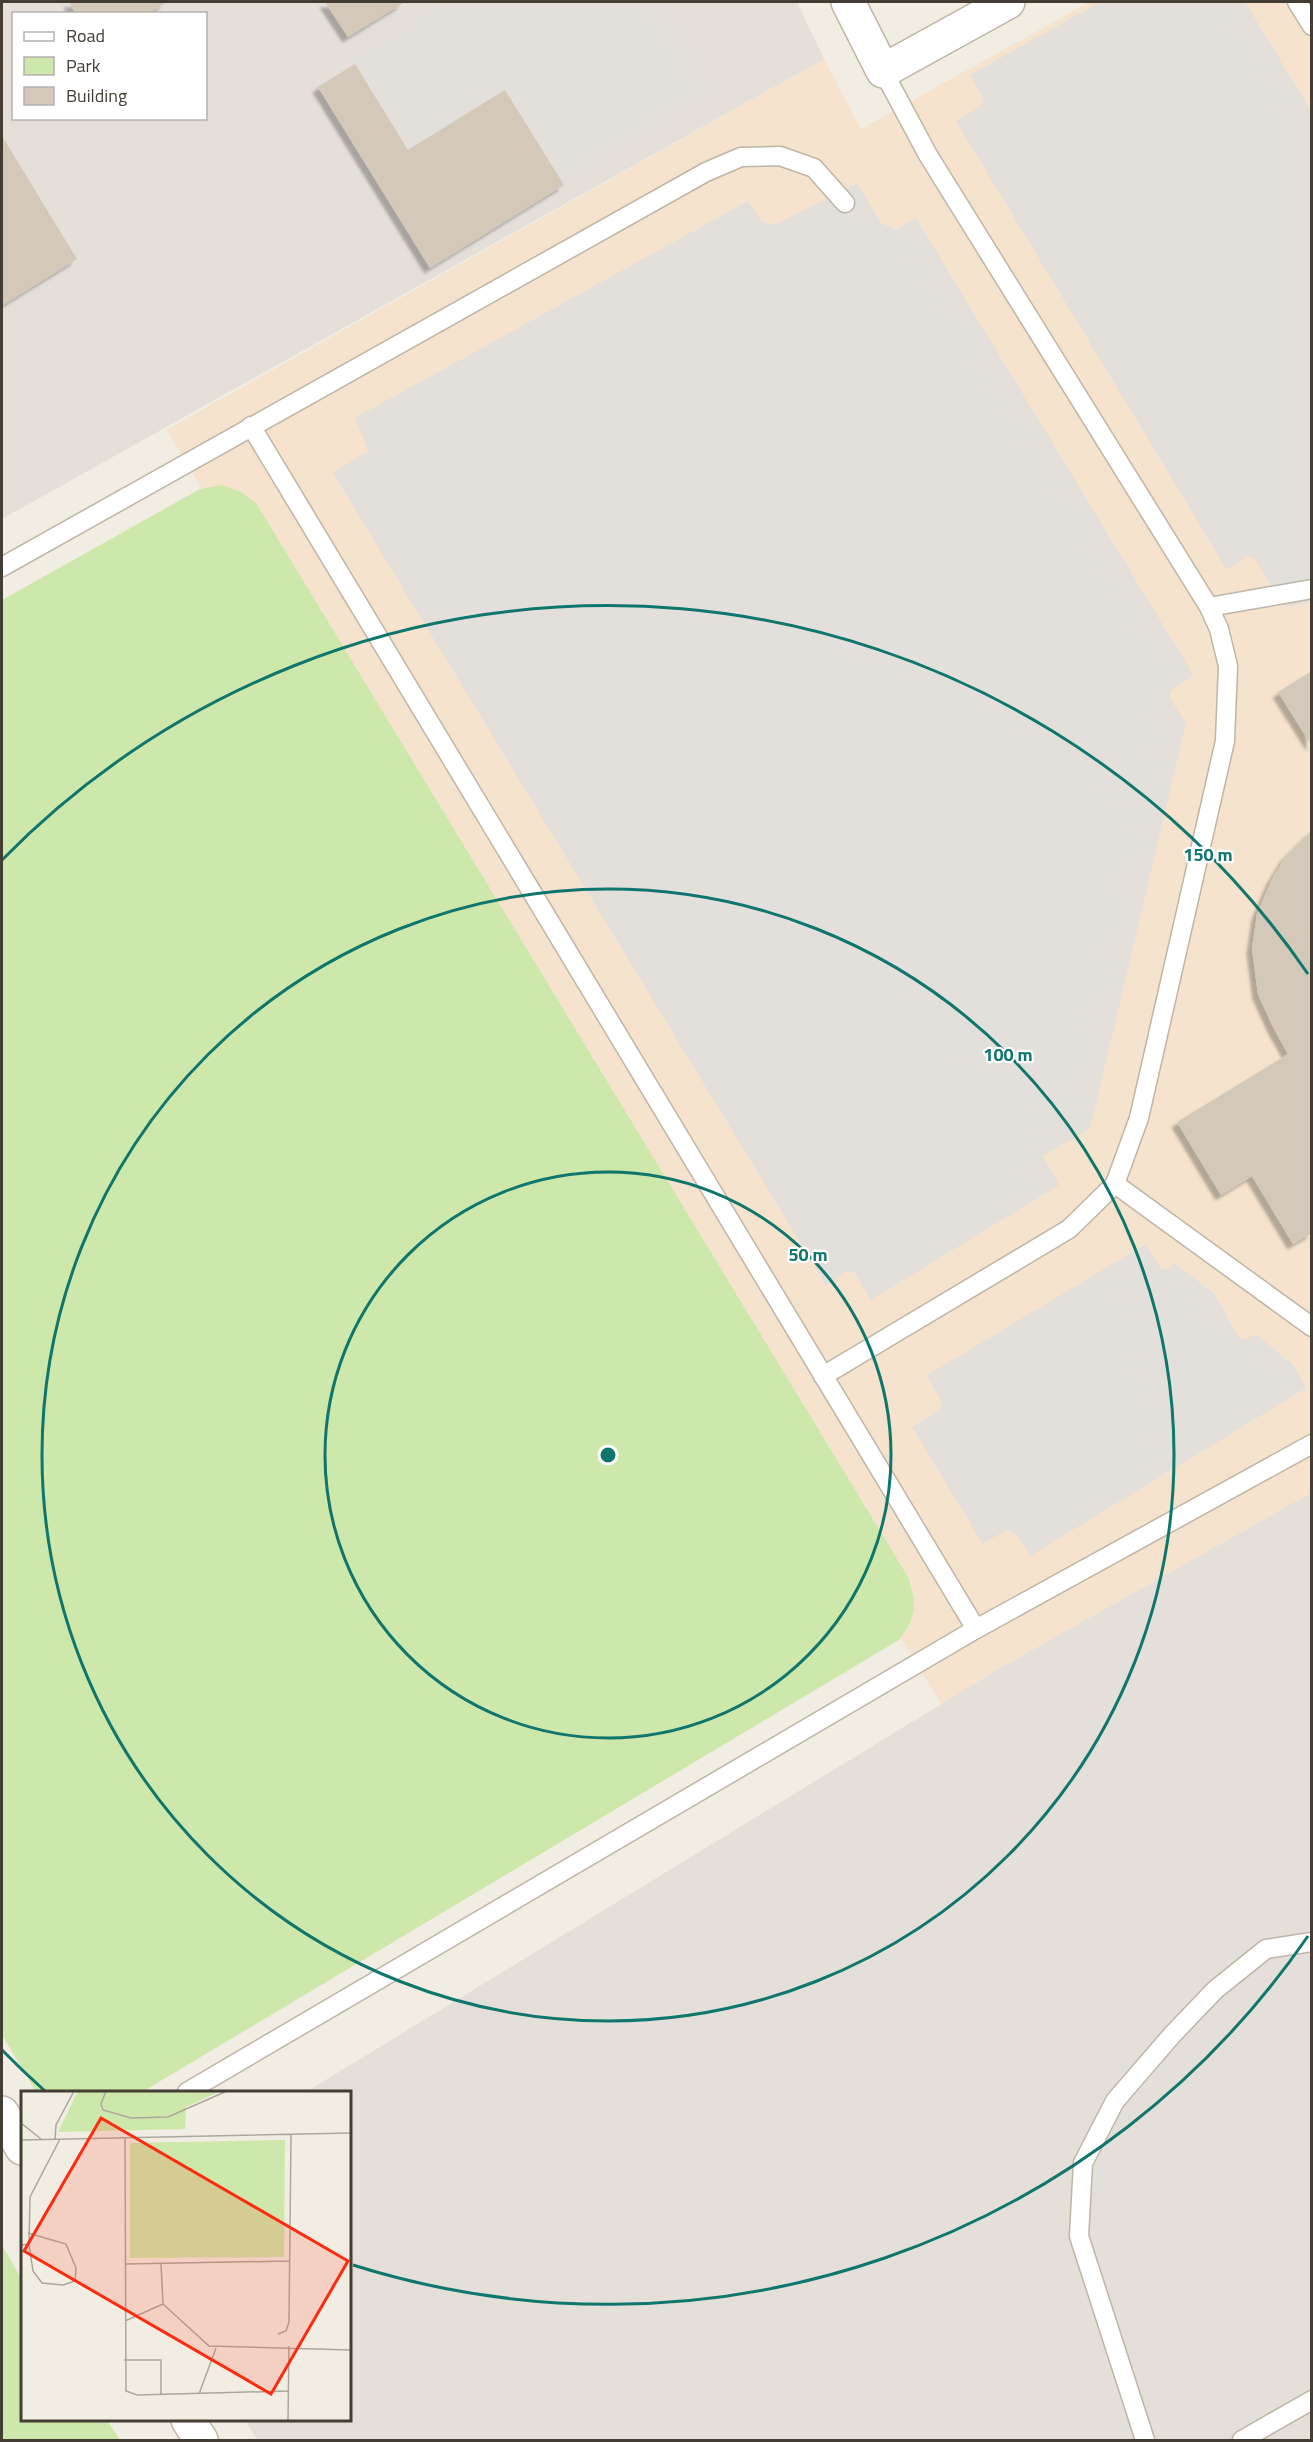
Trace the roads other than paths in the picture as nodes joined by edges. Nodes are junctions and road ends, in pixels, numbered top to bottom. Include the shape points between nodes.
1 (848, 2) edge
2 (1008, 2) edge
3 (1297, 2) edge
4 (1311, 26) edge
5 (883, 71) junction
6 (844, 203) dead end
7 (251, 426) junction
8 (2, 567) edge
9 (1311, 589) edge
10 (1209, 607) junction
11 (1115, 1184) junction
12 (1311, 1327) edge
13 (823, 1376) junction
14 (1311, 1444) edge
15 (975, 1629) junction
16 (1311, 1942) edge
17 (189, 2091) edge
18 (2, 2114) edge
19 (21, 2146) edge
20 (1311, 2400) edge
21 (189, 2421) edge
22 (201, 2440) edge
23 (1145, 2440) edge
24 (1242, 2440) edge

1 - 5 street
2 - 5 street
3 - 4 lane
5 - 10 lane via 928,155
6 - 7 lane via 814,168 780,156 741,157 706,172
7 - 8 lane
7 - 13 lane
9 - 10 lane
10 - 11 lane via 1228,666 1225,741 1139,1118
11 - 12 lane
11 - 13 lane via 1069,1229
13 - 15 lane
14 - 15 lane
15 - 17 lane
16 - 23 lane via 1266,1949 1215,1990 1115,2101 1083,2163 1079,2236
18 - 19 street
20 - 24 lane
21 - 22 street

